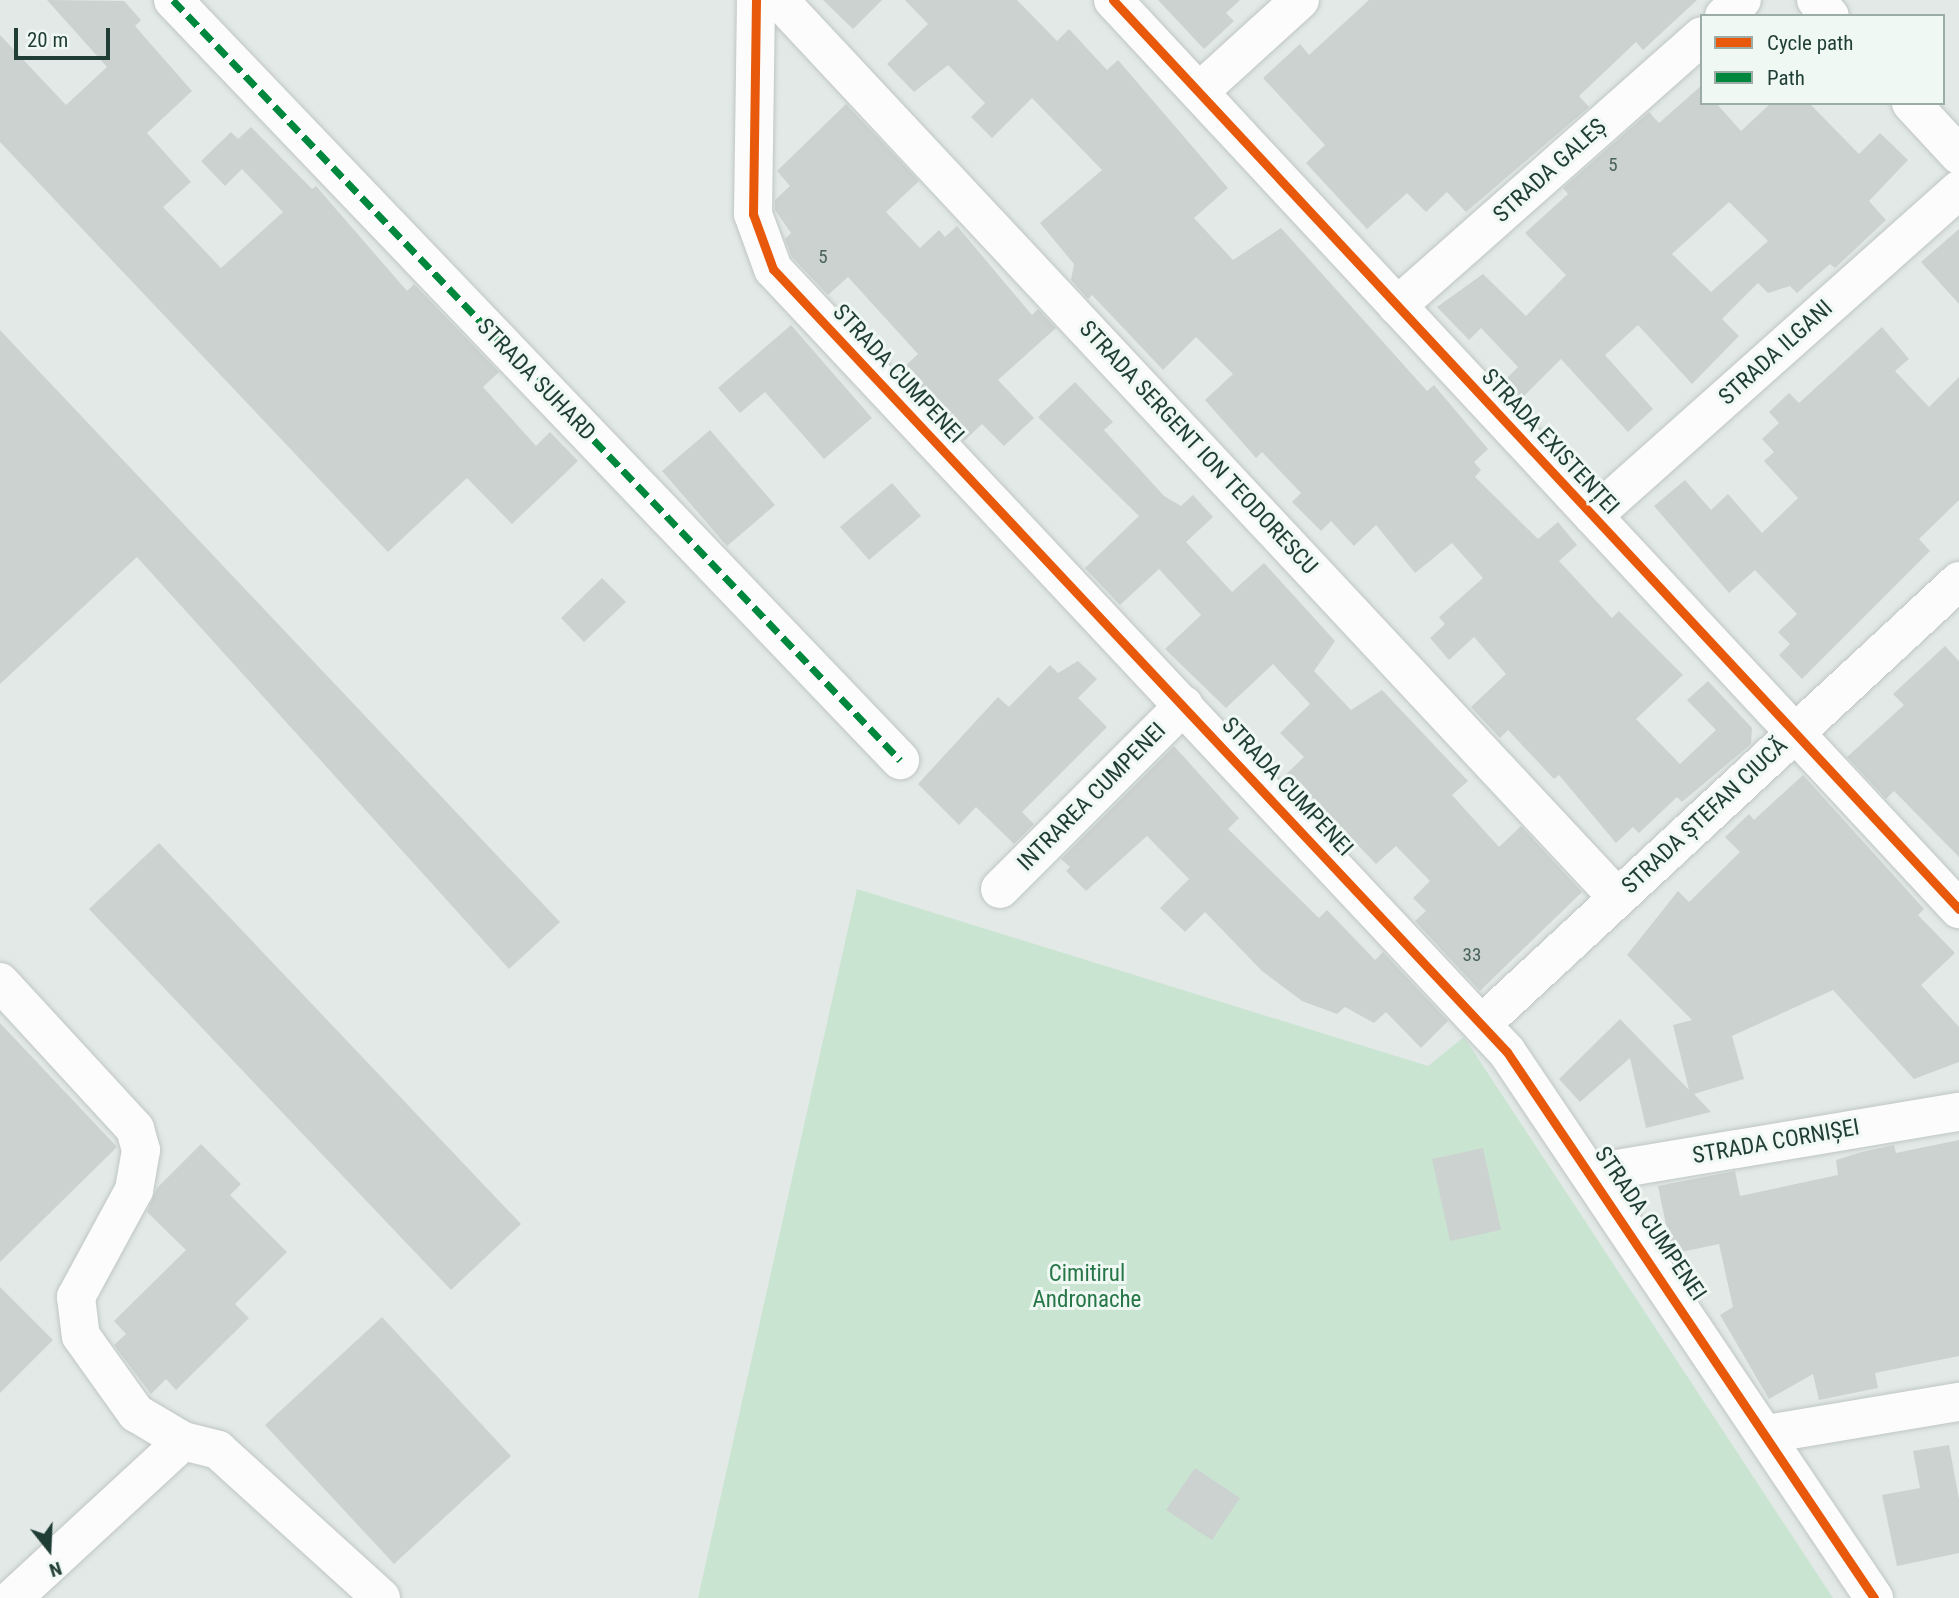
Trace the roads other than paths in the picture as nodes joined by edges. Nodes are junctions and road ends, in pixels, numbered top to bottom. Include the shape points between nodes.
1 (173, 0) edge
2 (756, 0) edge
3 (779, 0) edge
4 (1113, 0) edge
5 (1300, 0) edge
6 (1742, 0) edge
7 (1816, 0) edge
8 (1726, 14) edge
9 (1828, 14) edge
10 (1700, 38) edge
11 (1200, 91) junction
12 (1913, 105) edge
13 (1959, 155) edge
14 (1959, 190) edge
15 (1397, 306) junction
16 (1593, 516) junction
17 (1955, 591) edge
18 (1184, 705) junction
19 (1792, 735) junction
20 (900, 760) dead end
21 (1000, 889) dead end
22 (1618, 897) junction
23 (1959, 909) edge
24 (0, 982) edge
25 (1482, 1024) junction
26 (1959, 1112) edge
27 (1593, 1173) junction
28 (1959, 1402) edge
29 (1767, 1434) junction
30 (183, 1441) junction
31 (13, 1598) edge
32 (381, 1598) edge
33 (1874, 1598) edge

1 - 20 street, STRADA SUHARD
2 - 18 street, STRADA CUMPENEI via 753,214 765,256
3 - 22 street, STRADA SERGENT ION TEODORESCU
4 - 11 street, STRADA EXISTENȚEI
5 - 11 street
6 - 8 street
7 - 9 street
10 - 15 street, STRADA GALEȘ
11 - 15 street, STRADA EXISTENȚEI
12 - 13 street
14 - 16 street, STRADA ILGANI
15 - 16 street, STRADA EXISTENȚEI
16 - 19 street, STRADA EXISTENȚEI
17 - 19 street, STRADA ȘTEFAN CIUCĂ
18 - 21 street, INTRAREA CUMPENEI
18 - 25 street, STRADA CUMPENEI
19 - 22 street, STRADA ȘTEFAN CIUCĂ
19 - 23 street, STRADA EXISTENȚEI
22 - 25 street, STRADA ȘTEFAN CIUCĂ
24 - 30 street via 135,1129 141,1150 134,1190 76,1297 80,1336 136,1413
25 - 27 street, STRADA CUMPENEI
26 - 27 street, STRADA CORNIȘEI
27 - 29 street, STRADA CUMPENEI
28 - 29 street
29 - 33 street, STRADA CUMPENEI
30 - 31 street
30 - 32 street via 218,1450

